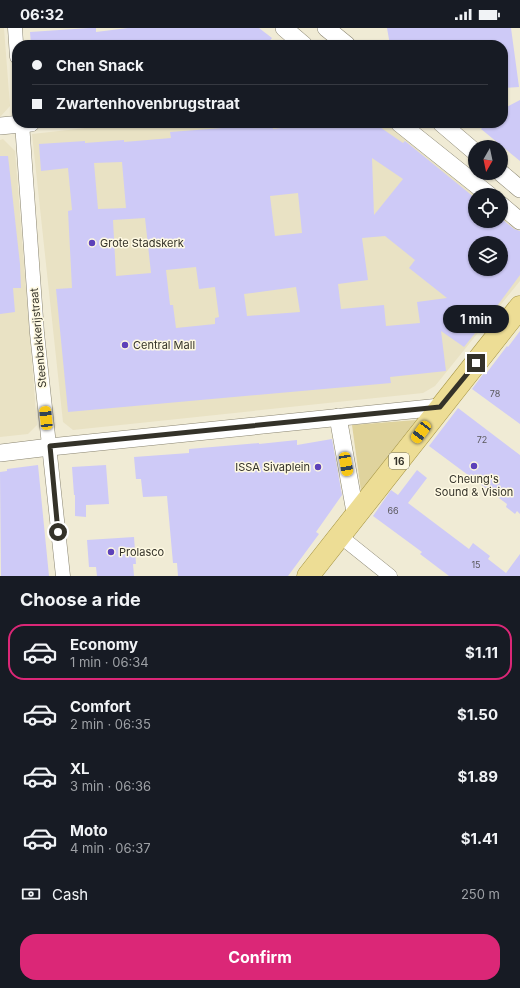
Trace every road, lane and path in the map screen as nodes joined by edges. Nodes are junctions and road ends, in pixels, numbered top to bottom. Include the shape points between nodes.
1 (15, 28) edge
2 (284, 28) edge
3 (326, 28) edge
4 (16, 40) edge
5 (298, 40) edge
6 (341, 40) edge
7 (12, 125) edge
8 (0, 126) edge
9 (25, 128) edge
10 (405, 128) edge
11 (446, 128) edge
12 (468, 146) edge
13 (508, 179) edge
14 (480, 188) edge
15 (520, 189) edge
16 (508, 211) edge
17 (520, 221) edge
18 (520, 307) edge
19 (440, 407) junction
20 (338, 417) junction
21 (50, 446) junction
22 (0, 453) edge
23 (357, 513) junction
24 (340, 536) junction
25 (63, 576) edge
26 (308, 576) edge
27 (390, 576) edge

1 - 4 street
2 - 5 street
3 - 6 street
7 - 8 street
9 - 21 street, Steenbakkerijstraat via 37,334
10 - 14 street
11 - 12 street
13 - 15 street
16 - 17 street
18 - 19 main road, 16
19 - 20 street
19 - 23 main road, 16
20 - 21 street
20 - 23 street
21 - 22 street
21 - 25 street, Steenbakkerijstraat
23 - 24 main road, 16
24 - 26 main road, 16
24 - 27 street

